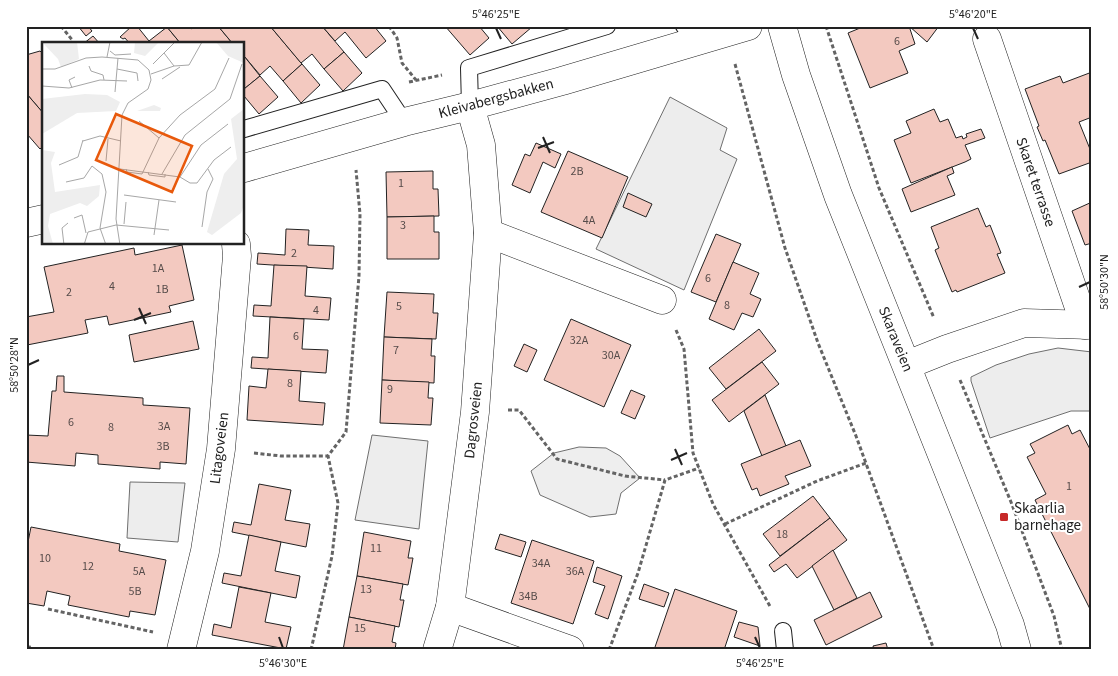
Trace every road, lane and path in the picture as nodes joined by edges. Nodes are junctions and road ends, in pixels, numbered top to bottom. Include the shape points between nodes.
1 (61, 26) edge
2 (389, 26) edge
3 (608, 26) edge
4 (782, 26) edge
5 (737, 30) edge
6 (691, 34) edge
7 (986, 40) dead end
8 (72, 42) edge
9 (469, 68) junction
10 (416, 80) junction
11 (382, 89) junction
12 (470, 106) junction
13 (404, 122) junction
14 (245, 129) edge
15 (356, 167) dead end
16 (245, 168) edge
17 (42, 219) edge
18 (26, 223) edge
19 (488, 233) junction
20 (236, 245) edge
21 (662, 300) joint
22 (1088, 325) edge
23 (907, 365) junction
24 (476, 412) junction
25 (280, 456) dead end
26 (328, 456) junction
27 (866, 463) junction
28 (699, 468) junction
29 (665, 480) junction
30 (725, 524) junction
31 (450, 607) junction
32 (48, 609) dead end
33 (783, 631) joint
34 (26, 640) edge
35 (171, 642) edge
36 (31, 650) edge
37 (311, 650) edge
38 (437, 650) edge
39 (570, 650) edge
40 (609, 650) edge
41 (785, 650) edge
42 (934, 650) edge
43 (1017, 650) edge

1 - 8 path
2 - 10 path via 396,38 402,62
3 - 9 lane
4 - 23 street, Skaraveien via 838,195
5 - 6 street, Kleivabergsbakken
5 - 27 path via 785,248 818,343
6 - 12 street, Kleivabergsbakken
7 - 22 street, Skaret terrasse
9 - 10 path
9 - 12 lane
10 - 11 path
11 - 13 lane
11 - 14 lane
12 - 13 street, Kleivabergsbakken
12 - 19 street, Dagrosveien via 481,145
13 - 16 street, Kleivabergsbakken
15 - 26 path via 360,214 358,276 346,432
17 - 18 street
19 - 21 street
19 - 24 street, Dagrosveien
20 - 35 street, Litagoveien via 221,449 205,550
21 - 28 path via 684,349 693,453
22 - 23 street, Skaret terrasse via 1024,324
23 - 43 street, Skaraveien
24 - 29 path via 519,410 557,460 625,476
24 - 31 street, Dagrosveien
25 - 26 path
26 - 37 path via 338,503 332,556
27 - 30 path via 817,481
27 - 42 path
28 - 29 path
28 - 30 path
29 - 40 path via 638,573
30 - 33 path
31 - 38 street, Dagrosveien
31 - 39 street
32 - 35 path
33 - 41 lane
34 - 36 path

